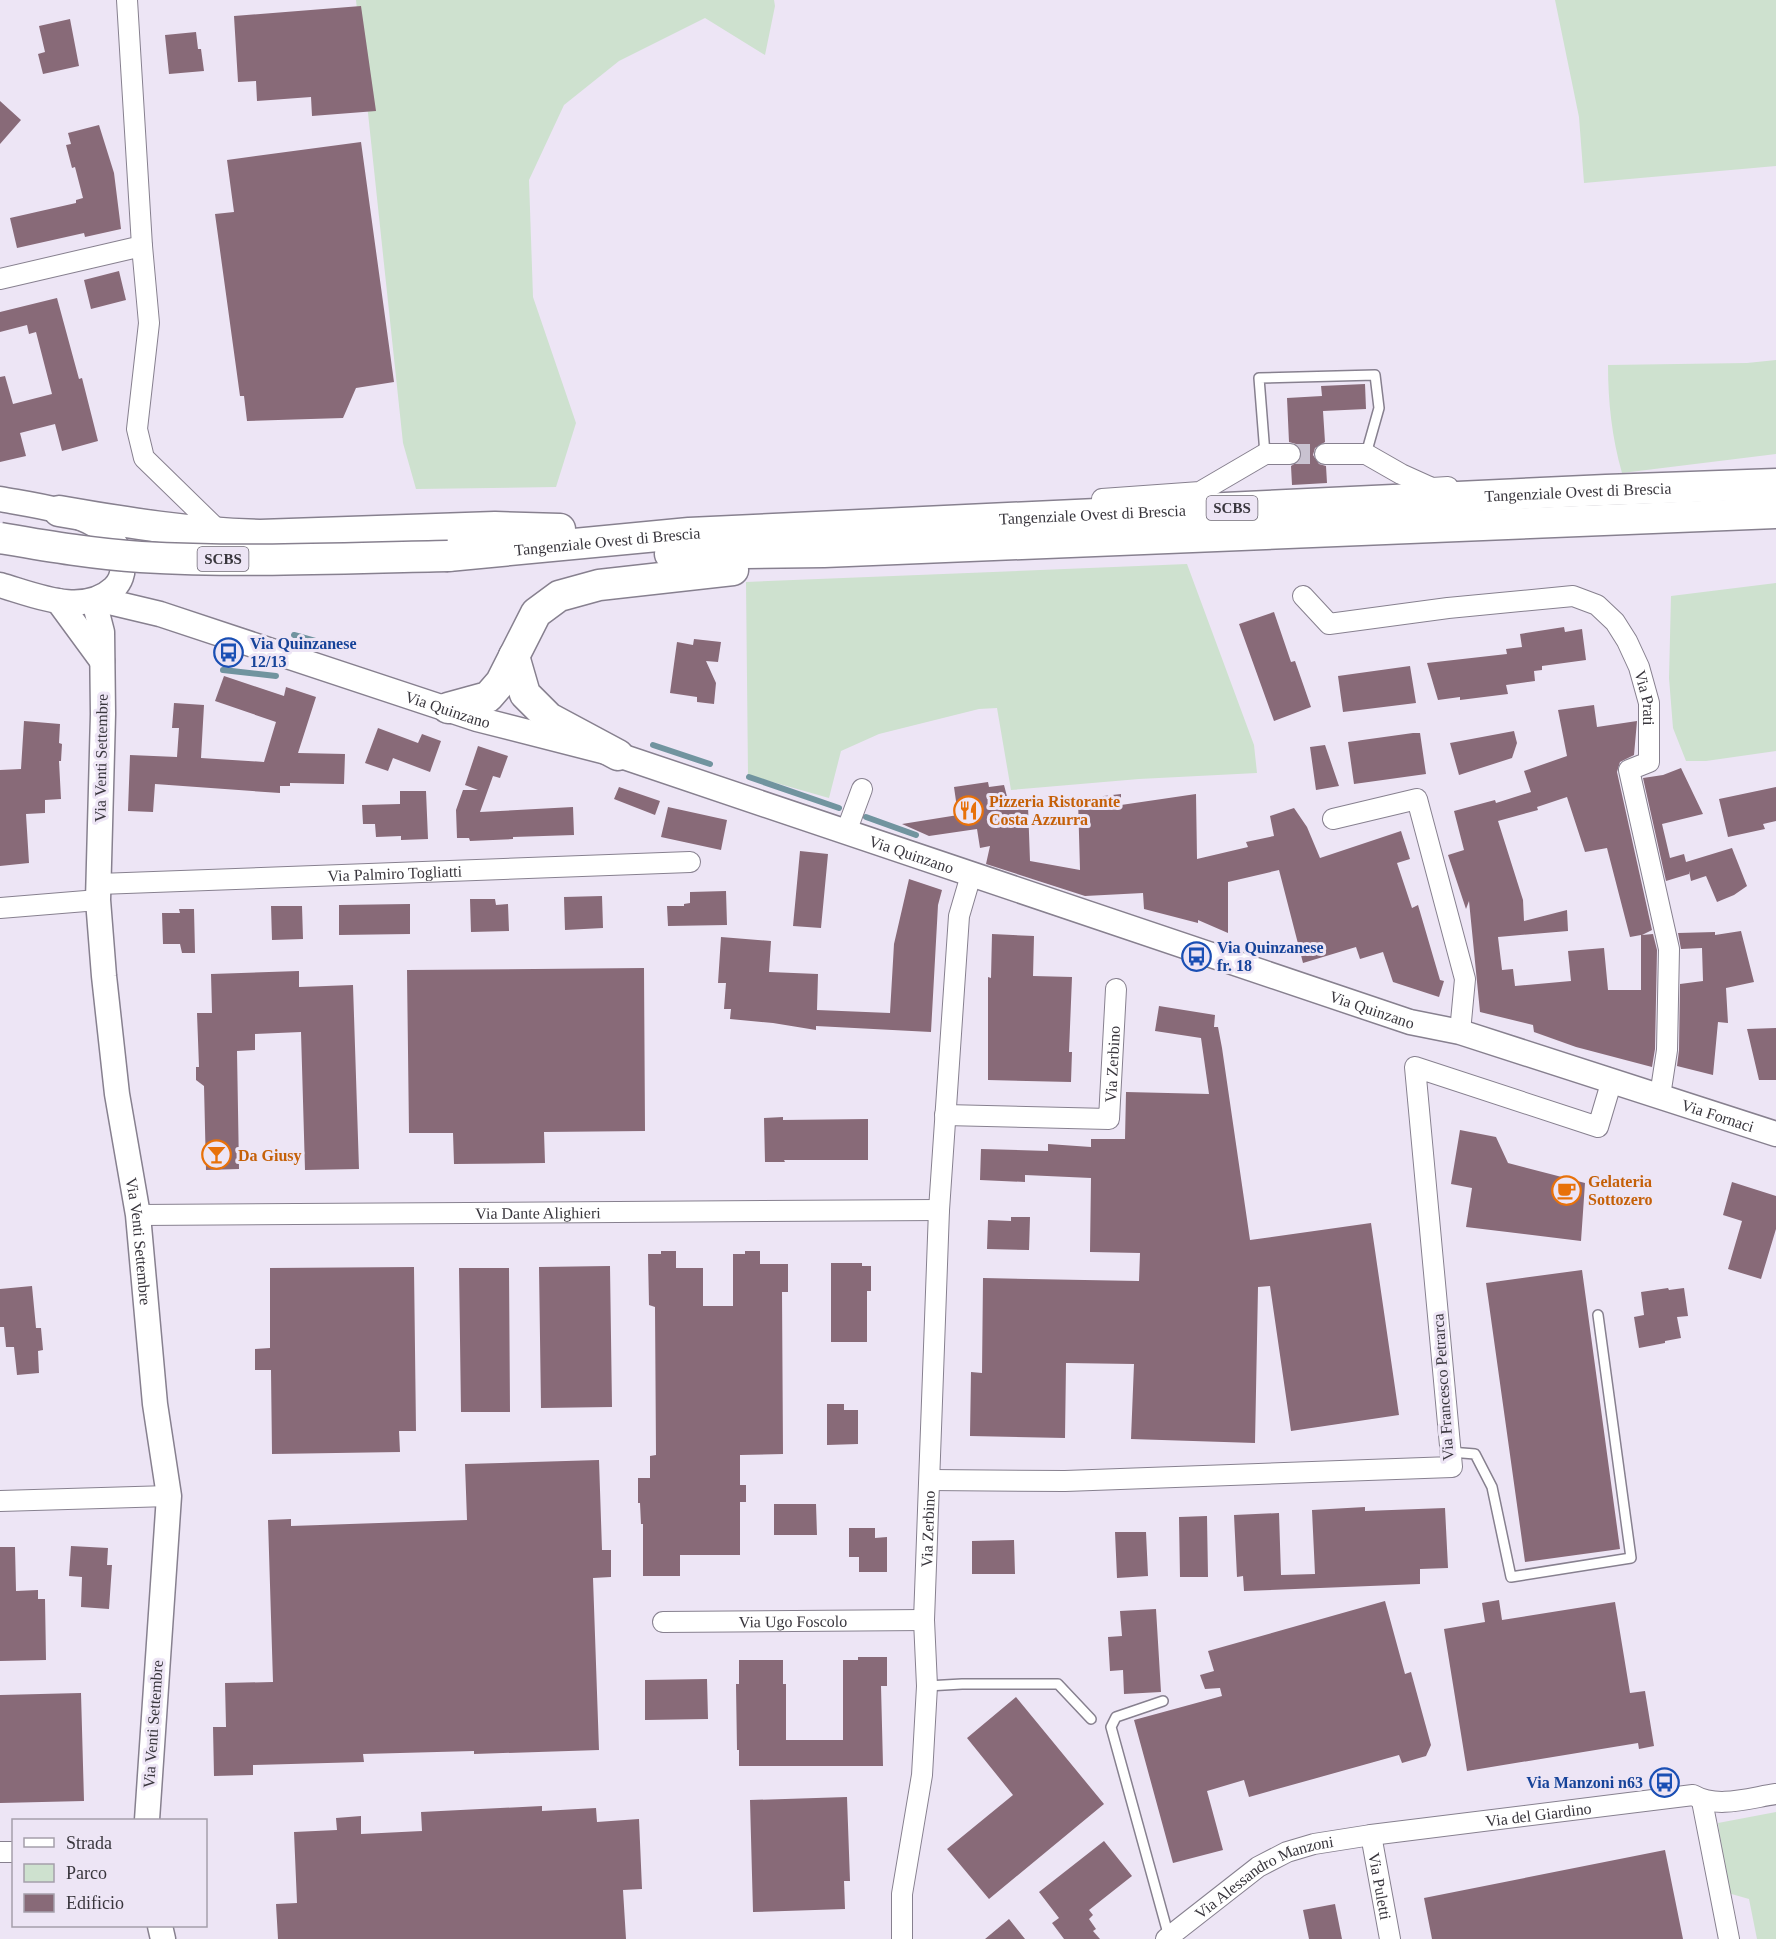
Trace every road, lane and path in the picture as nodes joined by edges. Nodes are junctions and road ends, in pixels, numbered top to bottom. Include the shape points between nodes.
1 (127, 0) edge
2 (142, 246) junction
3 (0, 279) edge
4 (1266, 454) junction
5 (1290, 454) tunnel mouth
6 (1325, 454) tunnel mouth
7 (1366, 454) junction
8 (1776, 484) edge
9 (1606, 490) junction
10 (0, 499) edge
11 (60, 511) junction
12 (1776, 513) edge
13 (918, 522) junction
14 (689, 533) junction
15 (222, 534) junction
16 (0, 538) edge
17 (824, 552) junction
18 (448, 556) junction
19 (120, 583) junction
20 (0, 585) edge
21 (1303, 596) dead end
22 (58, 600) junction
23 (96, 600) junction
24 (160, 614) junction
25 (514, 656) junction
26 (102, 662) junction
27 (448, 708) junction
28 (618, 755) junction
29 (861, 789) dead end
30 (1333, 819) dead end
31 (846, 832) junction
32 (690, 862) dead end
33 (971, 875) junction
34 (98, 892) junction
35 (0, 908) edge
36 (1116, 989) dead end
37 (1460, 1032) junction
38 (1611, 1080) junction
39 (1660, 1096) junction
40 (945, 1115) junction
41 (1776, 1134) edge
42 (939, 1210) junction
43 (138, 1215) junction
44 (1598, 1315) dead end
45 (1450, 1452) junction
46 (930, 1480) junction
47 (169, 1496) junction
48 (0, 1501) edge
49 (924, 1620) junction
50 (663, 1622) dead end
51 (927, 1686) junction
52 (1163, 1701) dead end
53 (1091, 1719) dead end
54 (1776, 1794) edge
55 (1702, 1800) junction
56 (147, 1819) edge
57 (1371, 1835) junction
58 (1167, 1938) edge
59 (902, 1939) edge
60 (1390, 1939) edge
61 (1729, 1939) edge

1 - 2 street
2 - 3 street
2 - 15 street via 149,323 137,429 144,458
4 - 5 street
4 - 7 lane via 1259,378 1375,375 1379,408
4 - 13 street via 1200,492 972,509
6 - 7 street
7 - 9 street via 1432,488 1556,482
8 - 9 main road, Tangenziale Ovest di Brescia / SCBS
9 - 13 main road, Tangenziale Ovest di Brescia / SCBS
10 - 11 street
11 - 15 main road via 155,528
11 - 19 street via 98,526 112,539 123,567
12 - 17 main road, Tangenziale Ovest di Brescia / SCBS
13 - 14 main road, Tangenziale Ovest di Brescia / SCBS
14 - 15 main road via 495,527
14 - 18 main road, Tangenziale Ovest di Brescia / SCBS
16 - 18 main road, Tangenziale Ovest di Brescia / SCBS, bridge via 54,548 151,557 230,560
17 - 18 main road, Tangenziale Ovest di Brescia / SCBS
17 - 25 main road via 771,566 599,585 559,596 536,613
19 - 23 street
19 - 24 street, Via Quinzano
20 - 22 street, Via Quinzano
21 - 39 street, Via Prati via 1329,624 1573,596 1597,605 1615,622 1639,667 1649,703 1649,762 1629,770 1669,949 1667,1050
22 - 23 street, Via Quinzano
22 - 26 street
23 - 24 street, Via Quinzano
23 - 26 street, Via Venti Settembre
24 - 27 street, Via Quinzano
25 - 27 main road via 488,697
25 - 28 main road via 525,694 549,718
26 - 34 street, Via Venti Settembre
27 - 28 street, Via Quinzano
28 - 31 street, Via Quinzano
29 - 31 street
30 - 37 street via 1417,799 1465,979
31 - 33 street, Via Quinzano
32 - 34 street, Via Palmiro Togliatti
33 - 37 street, Via Quinzano via 1410,1022
33 - 40 street, Via Zerbino via 959,915
34 - 35 street, Via Palmiro Togliatti
34 - 43 street, Via Venti Settembre via 117,1094
36 - 40 street, Via Zerbino via 1109,1119
37 - 38 street, Via Quinzano
38 - 39 street, Via Quinzano
38 - 45 street, Via Francesco Petrarca via 1598,1127 1415,1067
39 - 41 street, Via Fornaci
40 - 42 street, Via Zerbino
42 - 43 street, Via Dante Alighieri
42 - 46 street, Via Zerbino
43 - 47 street, Via Venti Settembre via 155,1404
44 - 45 lane via 1631,1558 1511,1577 1492,1487 1475,1454
45 - 46 street, Via Francesco Petrarca via 1452,1467 1065,1481
46 - 49 street, Via Zerbino
47 - 48 street
47 - 56 street, Via Venti Settembre
49 - 50 street, Via Ugo Foscolo
49 - 51 street, Via Zerbino
51 - 53 lane via 1058,1684
51 - 59 street, Via Zerbino via 922,1775 902,1894
52 - 58 lane via 1116,1717 1111,1727
54 - 55 street, Via del Giardino via 1716,1803
55 - 57 street, Via del Giardino via 1693,1795
55 - 61 street
57 - 58 street, Via Alessandro Manzoni via 1287,1852 1258,1867
57 - 60 street, Via Puletti

